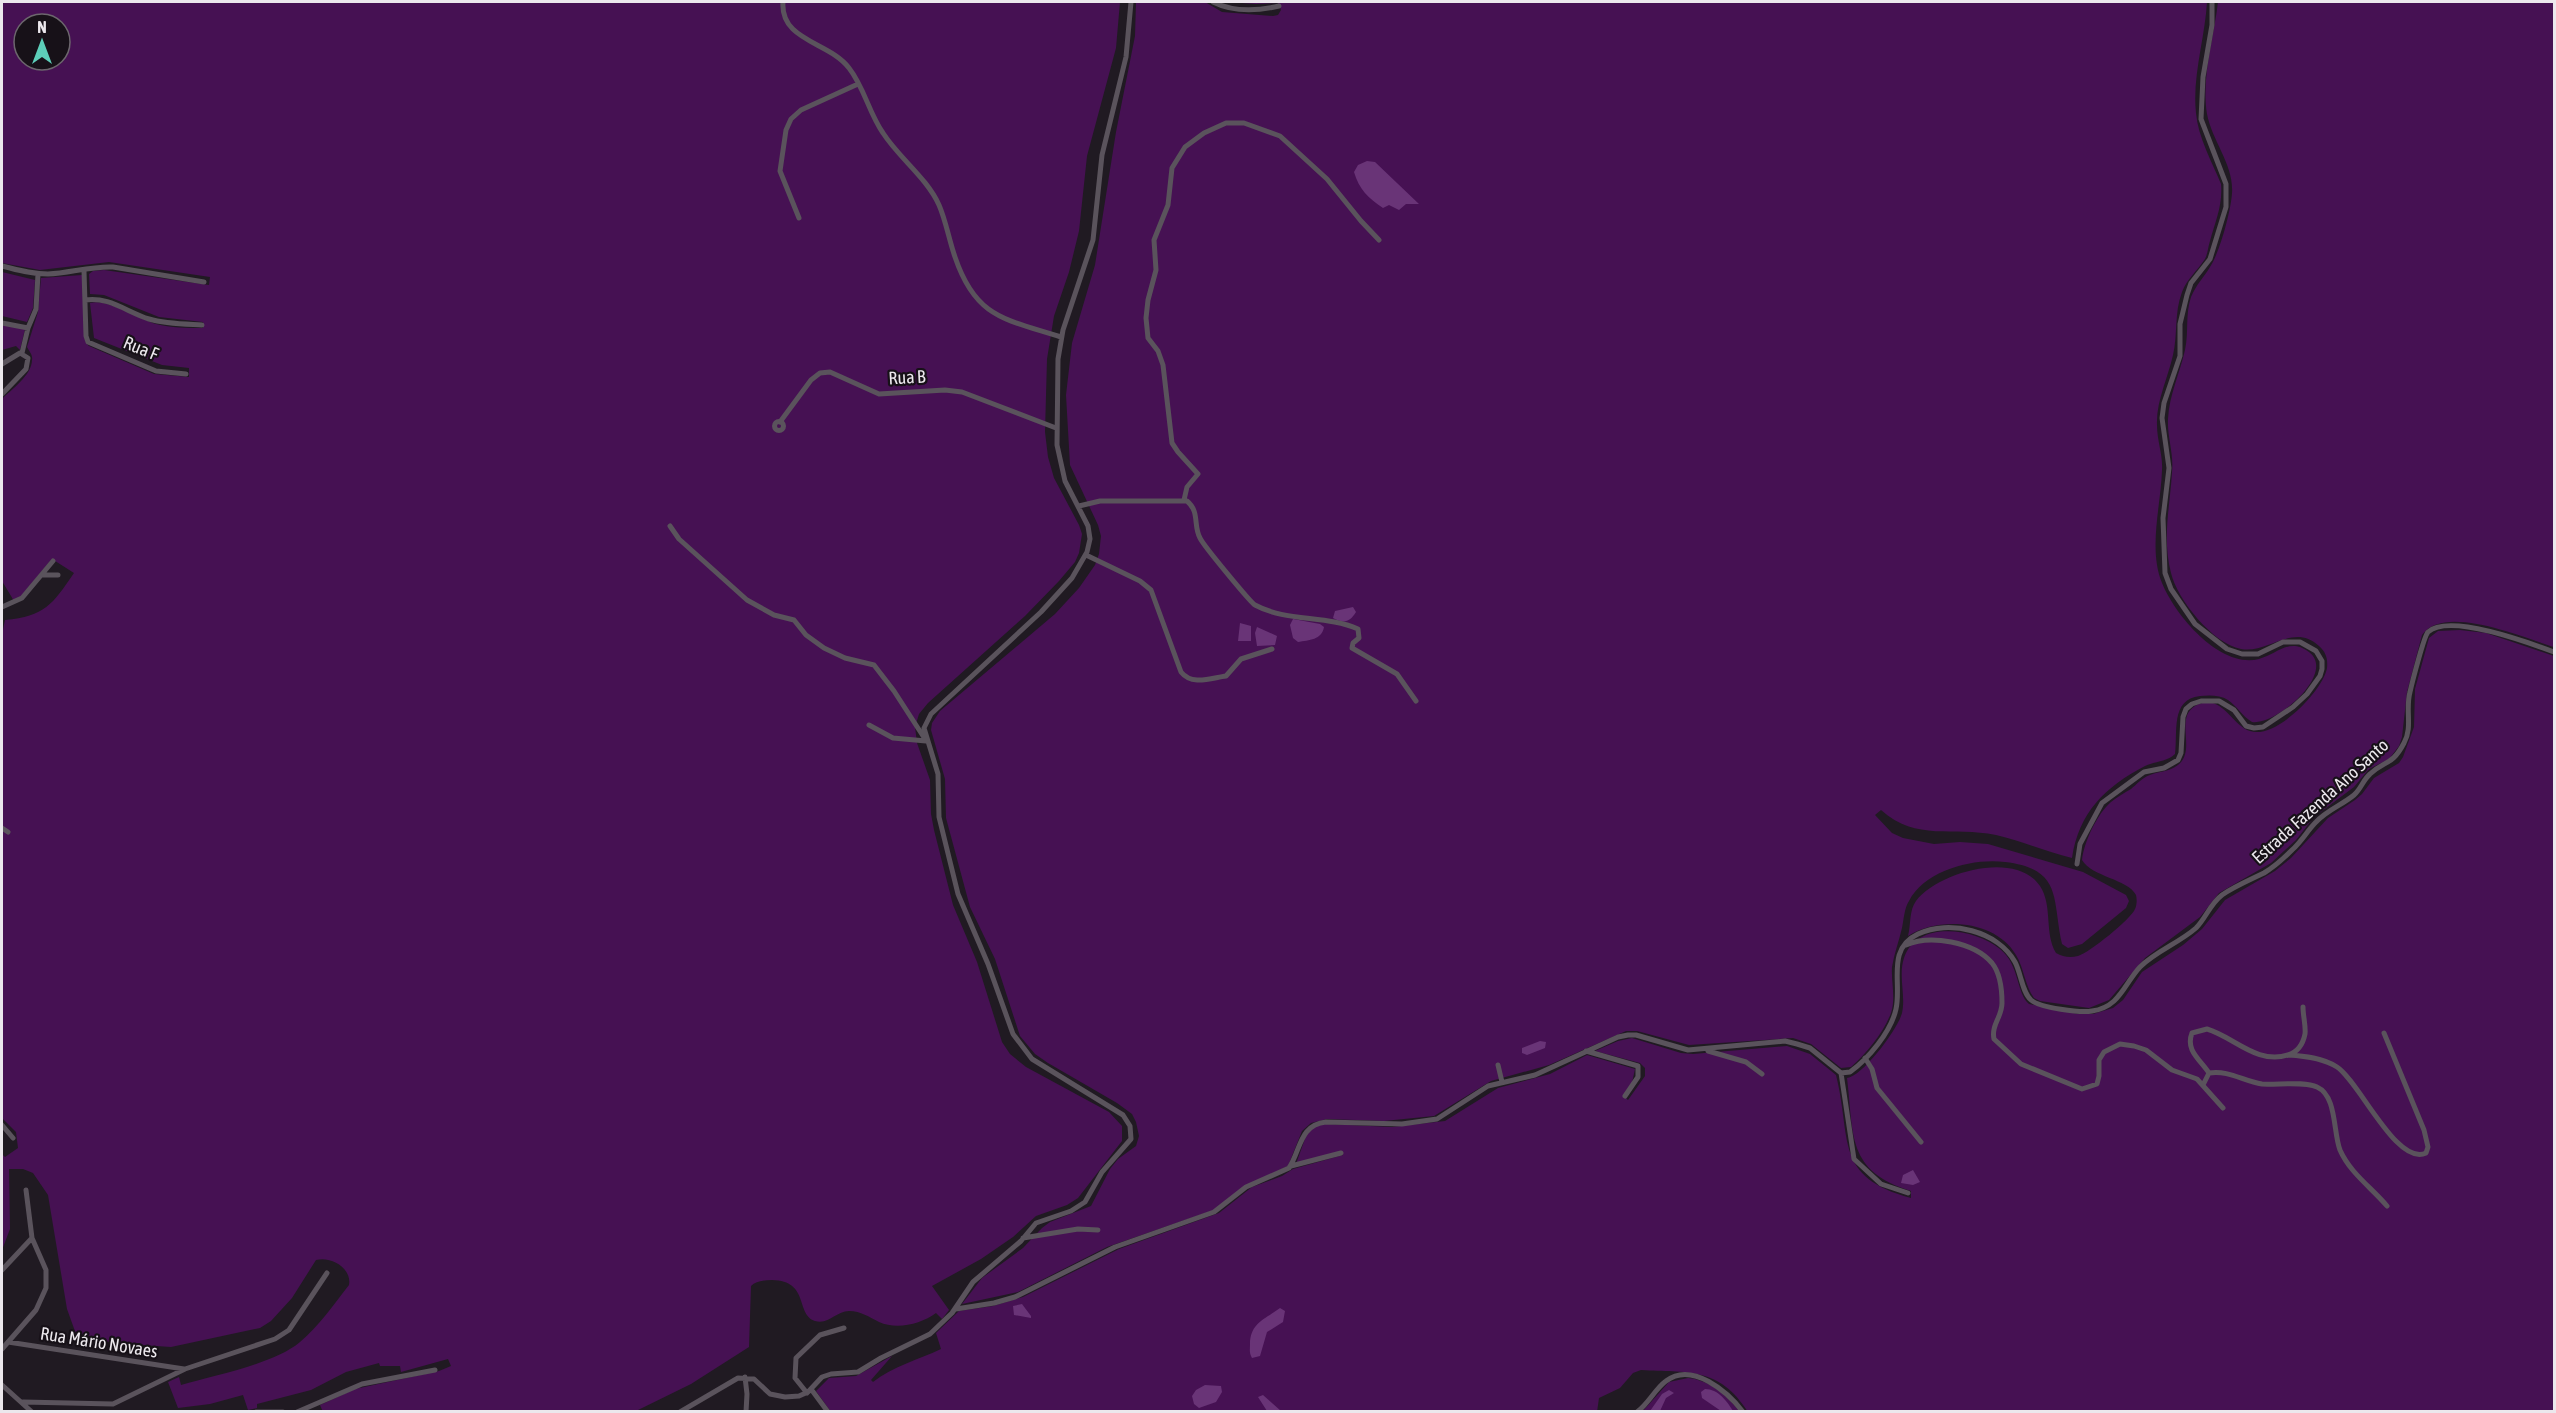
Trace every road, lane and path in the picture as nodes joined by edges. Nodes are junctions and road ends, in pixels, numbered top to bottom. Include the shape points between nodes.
1 (783, 2) edge
2 (1131, 2) edge
3 (1213, 2) edge
4 (2212, 2) edge
5 (1279, 6) dead end
6 (858, 84) junction
7 (799, 218) dead end
8 (1379, 240) dead end
9 (2, 266) edge
10 (84, 271) junction
11 (38, 274) junction
12 (204, 282) dead end
13 (85, 300) junction
14 (2, 323) edge
15 (202, 325) dead end
16 (28, 328) junction
17 (1061, 337) junction
18 (22, 353) junction
19 (2, 364) edge
20 (186, 374) dead end
21 (2, 394) edge
22 (780, 422) dead end
23 (1056, 428) junction
24 (1184, 500) junction
25 (1079, 506) junction
26 (670, 526) dead end
27 (1086, 555) junction
28 (53, 561) dead end
29 (42, 575) junction
30 (58, 575) dead end
31 (2, 607) edge
32 (1272, 650) dead end
33 (2554, 652) edge
34 (1416, 701) dead end
35 (869, 725) dead end
36 (926, 741) junction
37 (2, 828) edge
38 (8, 832) dead end
39 (2077, 864) dead end
40 (1902, 947) junction
41 (2302, 1007) dead end
42 (2384, 1033) dead end
43 (1703, 1050) junction
44 (1586, 1051) junction
45 (2288, 1055) junction
46 (1865, 1058) junction
47 (1498, 1065) dead end
48 (1841, 1073) junction
49 (2209, 1073) junction
50 (1762, 1074) dead end
51 (1502, 1082) junction
52 (2203, 1085) junction
53 (1625, 1096) dead end
54 (2223, 1108) dead end
55 (2, 1125) edge
56 (13, 1138) dead end
57 (1921, 1142) dead end
58 (1341, 1153) dead end
59 (1290, 1167) junction
60 (26, 1190) dead end
61 (1908, 1193) dead end
62 (2387, 1206) dead end
63 (1098, 1230) dead end
64 (32, 1238) junction
65 (1023, 1238) junction
66 (2, 1270) edge
67 (327, 1274) dead end
68 (954, 1311) junction
69 (844, 1329) dead end
70 (8, 1342) junction
71 (2, 1349) edge
72 (185, 1369) junction
73 (435, 1370) dead end
74 (745, 1377) junction
75 (2, 1385) edge
76 (8, 1390) junction
77 (809, 1391) junction
78 (2, 1395) edge
79 (23, 1402) junction
80 (32, 1412) edge
81 (256, 1412) edge
82 (283, 1412) edge
83 (297, 1412) edge
84 (680, 1412) edge
85 (746, 1412) edge
86 (828, 1412) edge
87 (1637, 1412) edge
88 (1743, 1412) edge

1 - 6 street via 791,29 837,55
2 - 17 street via 1126,57 1102,155 1093,240
3 - 5 street via 1251,10
4 - 39 street via 2200,111 2226,184 2226,207 2210,259 2191,283 2180,324 2180,356 2164,403 2169,468 2163,518 2165,573 2195,624 2227,649 2258,654 2283,642 2300,642 2316,651 2322,669 2307,694 2263,727 2246,726 2234,710 2219,701 2201,701 2186,709 2178,760 2144,772 2102,802 2080,844
6 - 7 street via 801,110 786,130 780,171
6 - 17 street via 881,131 939,205 961,274 975,297 1006,320
8 - 24 street via 1327,179 1280,136 1244,123 1226,123 1197,137 1180,152 1172,168 1168,205 1154,240 1156,270 1146,318 1148,338 1163,365 1172,443 1198,474 1187,487
9 - 11 street
10 - 11 street
10 - 12 street via 113,267
10 - 13 street
11 - 16 street via 36,309
13 - 15 street via 102,300 163,322
13 - 20 street, Rua F via 87,341 156,371
14 - 16 street
16 - 18 street
17 - 23 street
18 - 19 street
18 - 21 street via 28,357 28,366
22 - 23 street, Rua B via 810,380 830,372 879,394 962,392
23 - 25 street via 1062,471
24 - 25 street via 1100,501
24 - 34 street via 1197,513 1202,543 1251,602 1277,612 1358,629 1359,638 1352,648 1397,674
25 - 27 street via 1089,532
26 - 36 street via 679,539 747,600 774,615 794,620 824,648 874,665
27 - 32 street via 1146,585 1155,599 1181,672 1191,679 1228,676 1241,659
27 - 36 street via 1072,578 1041,612 931,714 924,728
28 - 29 street
29 - 30 street
29 - 31 street via 22,598
33 - 40 street, Estrada Fazenda Ano Santo via 2475,628 2448,626 2429,631 2410,693 2408,735 2396,757 2370,773 2354,795 2316,822 2275,866 2214,902 2195,928 2147,961 2119,999 2095,1011 2030,1000 2007,950 1968,930 1930,930 1910,938
35 - 36 street via 893,738
36 - 65 street via 938,774 939,817 958,894 1013,1034 1032,1059 1123,1115 1132,1132 1129,1144 1102,1172 1084,1202 1071,1211 1041,1220
37 - 38 street
40 - 46 street via 1896,975 1895,1014
40 - 52 street via 1922,940 1950,942 1991,963 1997,972 2002,1003 1994,1039 2021,1064 2086,1089 2099,1080 2099,1060 2104,1052 2114,1045 2127,1044 2146,1050 2172,1070
41 - 45 street via 2305,1036 2299,1049
42 - 45 street via 2420,1116 2428,1147 2423,1154 2409,1152 2384,1127 2337,1067
43 - 44 street via 1628,1035
43 - 48 street via 1775,1042 1797,1044 1810,1048
43 - 50 street via 1746,1062
44 - 51 street via 1535,1075
44 - 53 street via 1638,1066 1638,1077
45 - 49 street via 2257,1055 2212,1030 2198,1029 2191,1035 2191,1049
46 - 48 street via 1850,1072
46 - 57 street via 1877,1088
47 - 51 street
48 - 61 street via 1854,1159 1881,1184
49 - 52 street
49 - 62 street via 2224,1072 2260,1083 2311,1085 2321,1089 2330,1105 2341,1151
51 - 59 street via 1426,1122 1315,1124 1304,1134
52 - 54 street
55 - 56 street
58 - 59 street
59 - 68 street via 1246,1187 1214,1212 1115,1246 1015,1297
60 - 64 street
63 - 65 street via 1078,1229
64 - 66 street
64 - 70 street via 46,1267 45,1292 36,1310
65 - 68 street via 973,1282
67 - 72 street via 284,1335
68 - 77 street via 928,1336 858,1372 825,1376
69 - 77 street via 820,1335 796,1358 795,1378
70 - 71 street
70 - 72 street, Rua Mário Novaes
72 - 79 street via 113,1404
73 - 83 street via 362,1384 319,1407
74 - 77 street via 754,1378 776,1396 796,1397
74 - 84 street
74 - 85 street
75 - 76 street
76 - 78 street
76 - 79 street
77 - 86 street
79 - 80 street
81 - 82 street
87 - 88 street via 1668,1379 1690,1375 1712,1384

